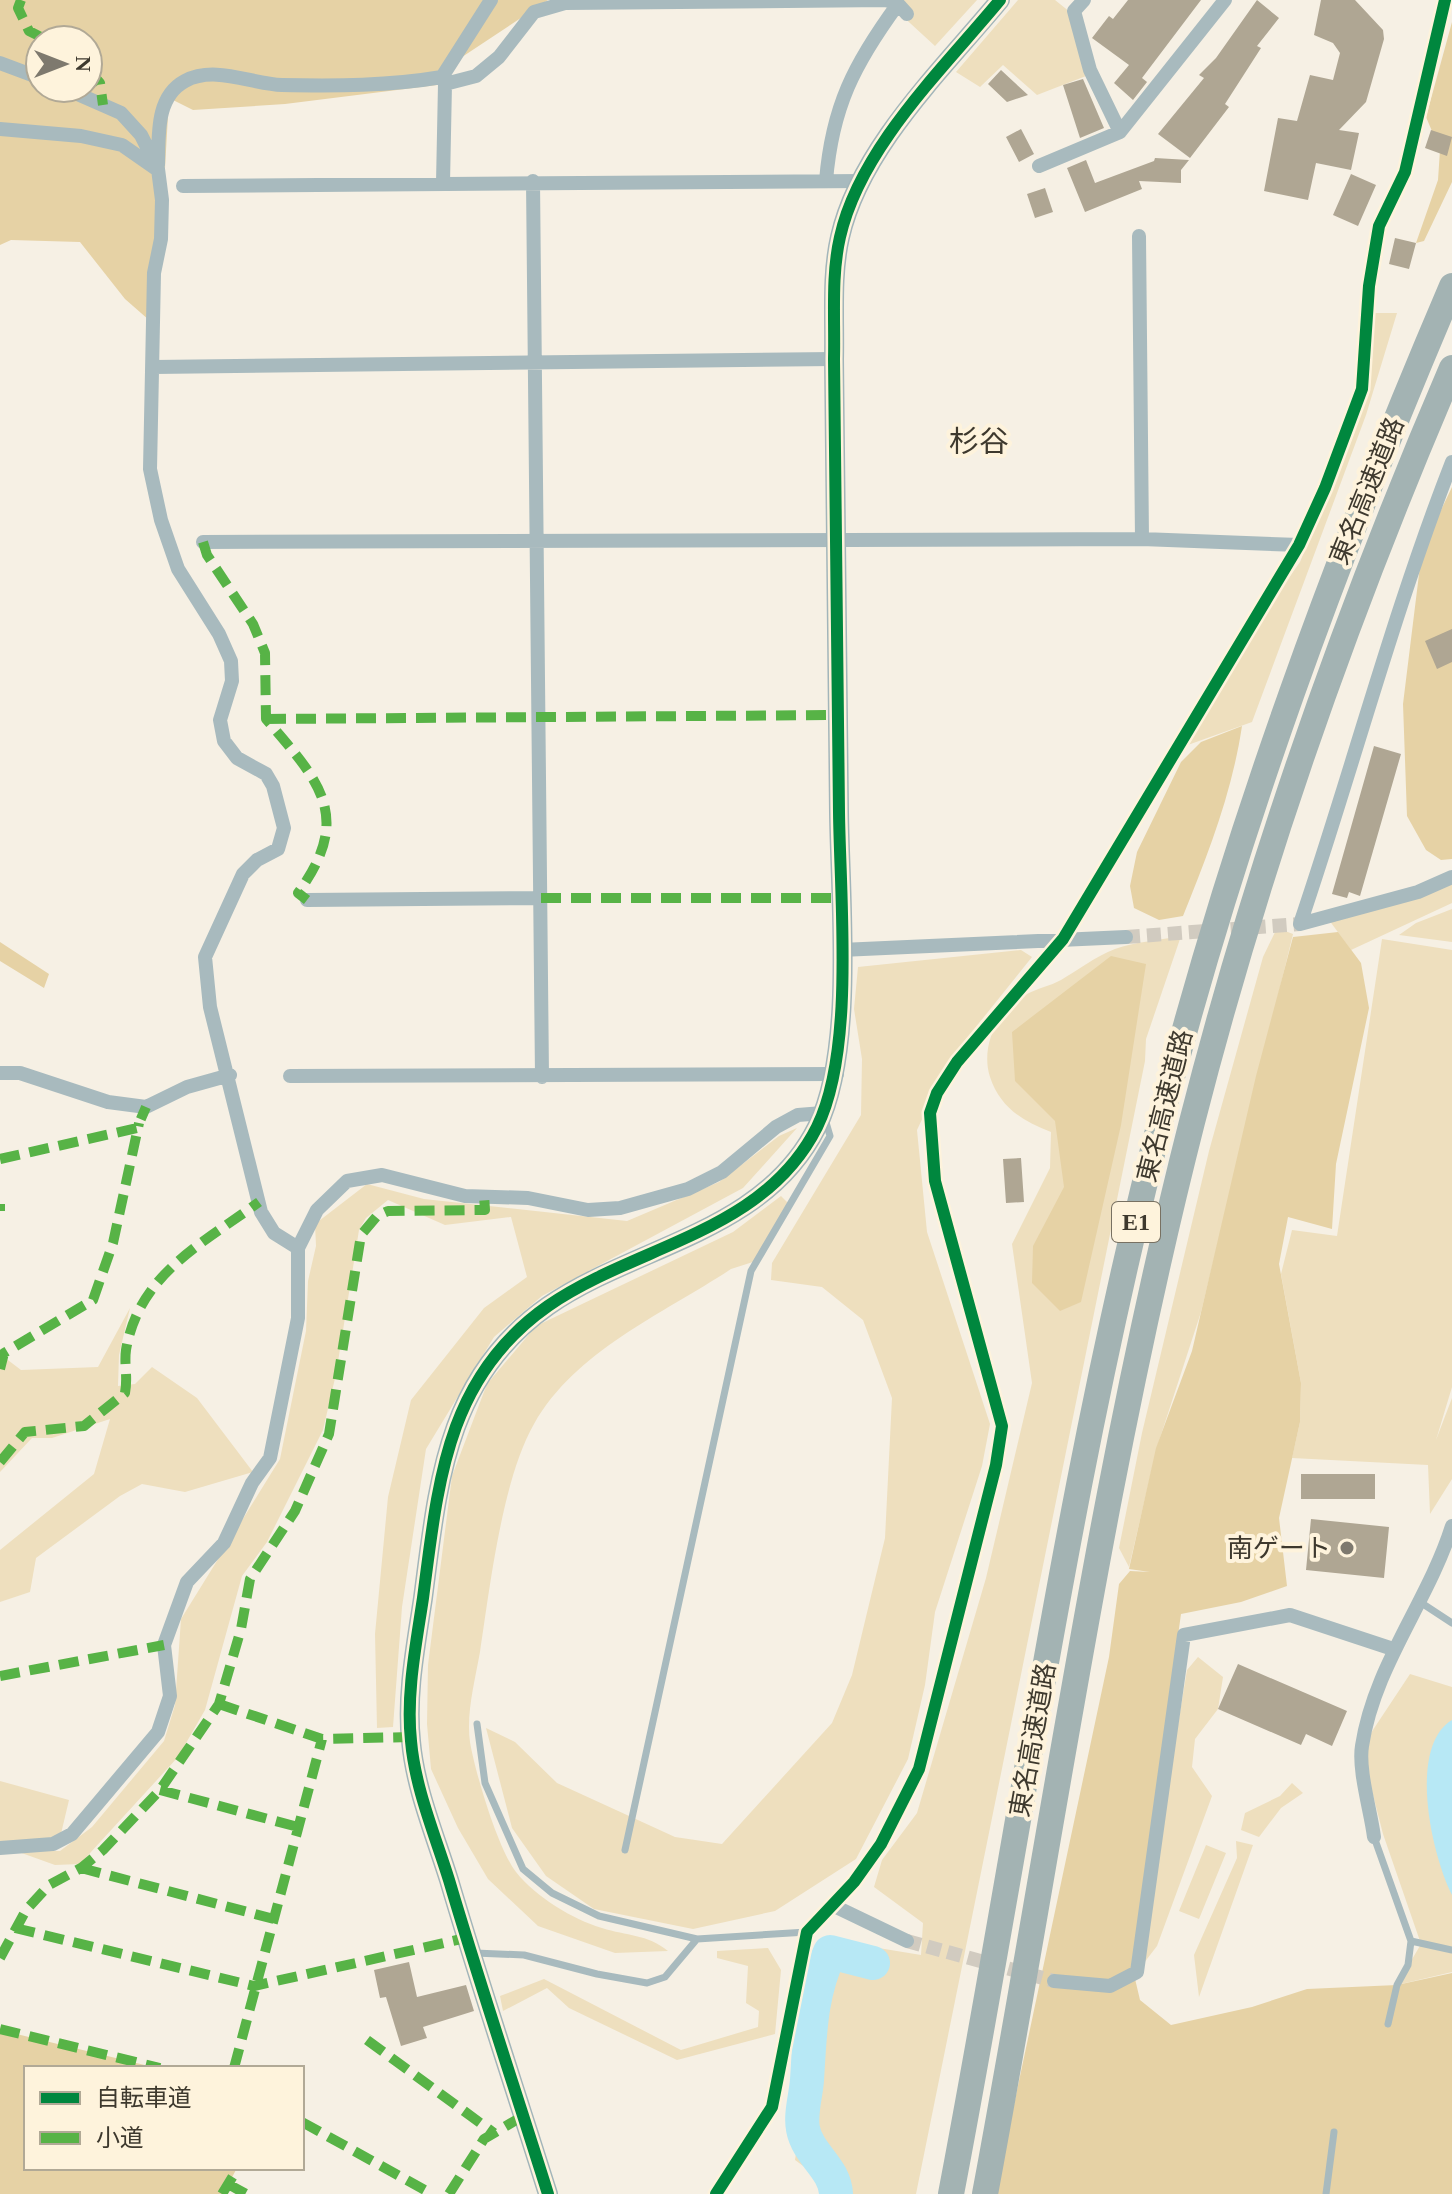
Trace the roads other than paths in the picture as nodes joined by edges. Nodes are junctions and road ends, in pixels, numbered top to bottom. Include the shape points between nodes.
1 (491, 0) edge
2 (1000, 0) edge
3 (1225, 0) edge
4 (1445, 0) edge
5 (1074, 4) edge
6 (0, 63) edge
7 (24, 72) edge
8 (100, 104) edge
9 (0, 129) edge
10 (1120, 132) junction
11 (1039, 166) dead end
12 (158, 169) junction
13 (533, 181) junction
14 (826, 181) junction
15 (862, 181) junction
16 (443, 183) junction
17 (183, 186) dead end
18 (1139, 236) dead end
19 (1452, 286) edge
20 (834, 359) junction
21 (538, 363) junction
22 (154, 367) junction
23 (1452, 368) edge
24 (1452, 462) edge
25 (1142, 539) junction
26 (203, 542) dead end
27 (539, 542) junction
28 (835, 542) junction
29 (1299, 545) junction
30 (1452, 877) edge
31 (541, 898) junction
32 (307, 900) dead end
33 (1126, 937) tunnel mouth
34 (1063, 939) junction
35 (841, 950) junction
36 (0, 1073) edge
37 (837, 1074) junction
38 (230, 1075) junction
39 (290, 1076) dead end
40 (542, 1077) junction
41 (823, 1113) junction
42 (298, 1248) junction
43 (1452, 1526) edge
44 (1420, 1602) junction
45 (1452, 1623) edge
46 (1393, 1649) junction
47 (477, 1724) dead end
48 (1374, 1837) joint
49 (0, 1848) edge
50 (625, 1850) dead end
51 (832, 1905) junction
52 (807, 1932) junction
53 (697, 1939) junction
54 (907, 1941) tunnel mouth
55 (1411, 1941) junction
56 (1452, 1950) edge
57 (471, 1953) junction
58 (1054, 1981) tunnel mouth
59 (1388, 2024) dead end
60 (1334, 2132) dead end
61 (548, 2194) edge
62 (716, 2194) edge
63 (951, 2194) edge
64 (985, 2194) edge
65 (1326, 2194) edge

1 - 12 street via 442,77 329,86 204,75 184,82 160,114
2 - 15 street via 879,147
3 - 10 street
4 - 29 street via 1405,172 1379,226 1362,389
5 - 10 street via 1090,70
6 - 7 street
8 - 12 street via 121,113 141,135
9 - 12 street via 122,145
10 - 11 street
12 - 22 street via 162,200 154,273
13 - 14 street
13 - 16 street
13 - 21 street
14 - 15 street
14 - 16 street via 830,141 861,53 903,9 886,0 565,3 534,12 499,57 476,76 445,84
15 - 20 street via 840,236
16 - 17 street
18 - 25 street
19 - 63 highway, 東名高速道路 / E1 via 1329,586 1259,782 1162,1114 1076,1502
20 - 21 street
20 - 28 street
21 - 22 street
21 - 27 street
22 - 38 street via 150,469 161,520 178,569 231,661 232,681 220,720 224,741 237,758 266,774 284,828 278,849 243,874 207,946 210,1007
23 - 64 highway, 東名高速道路 / E1 via 1289,791 1192,1122 1108,1509
24 - 30 street via 1423,537 1300,924 1418,892
25 - 28 street
25 - 29 street
26 - 27 street
27 - 28 street
27 - 31 street
28 - 35 street
29 - 34 street
31 - 32 street
31 - 40 street
33 - 34 street
34 - 35 street
34 - 51 street via 957,1062 930,1113 935,1181 1002,1426 980,1535 919,1769 881,1844
35 - 37 street
36 - 38 street via 20,1073 108,1102 146,1107 187,1087
37 - 40 street
37 - 41 street
38 - 42 street via 261,1212 274,1233
39 - 40 street
41 - 42 street via 798,1115 776,1127 722,1172 688,1189 620,1208 588,1210 528,1198 465,1196 382,1175 347,1181 317,1210
41 - 50 lane via 830,1136 751,1271
41 - 57 street via 791,1164 728,1220 568,1293 525,1324 474,1385 456,1421 438,1480 414,1659 410,1737
42 - 49 street via 298,1318 270,1458 224,1543 187,1582 164,1645 170,1696 158,1732 72,1834 53,1844
43 - 44 street via 1439,1569
44 - 45 lane
44 - 46 street
46 - 48 street via 1361,1749
46 - 58 street via 1290,1615 1184,1635 1137,1972 1110,1986
47 - 53 lane via 485,1783 523,1869 552,1893 599,1916
48 - 55 lane
51 - 52 street
51 - 54 street
52 - 53 lane
52 - 62 street via 772,2107
53 - 57 lane via 665,1977 647,1983 524,1955
55 - 56 lane
55 - 59 lane
57 - 61 street
60 - 65 lane

